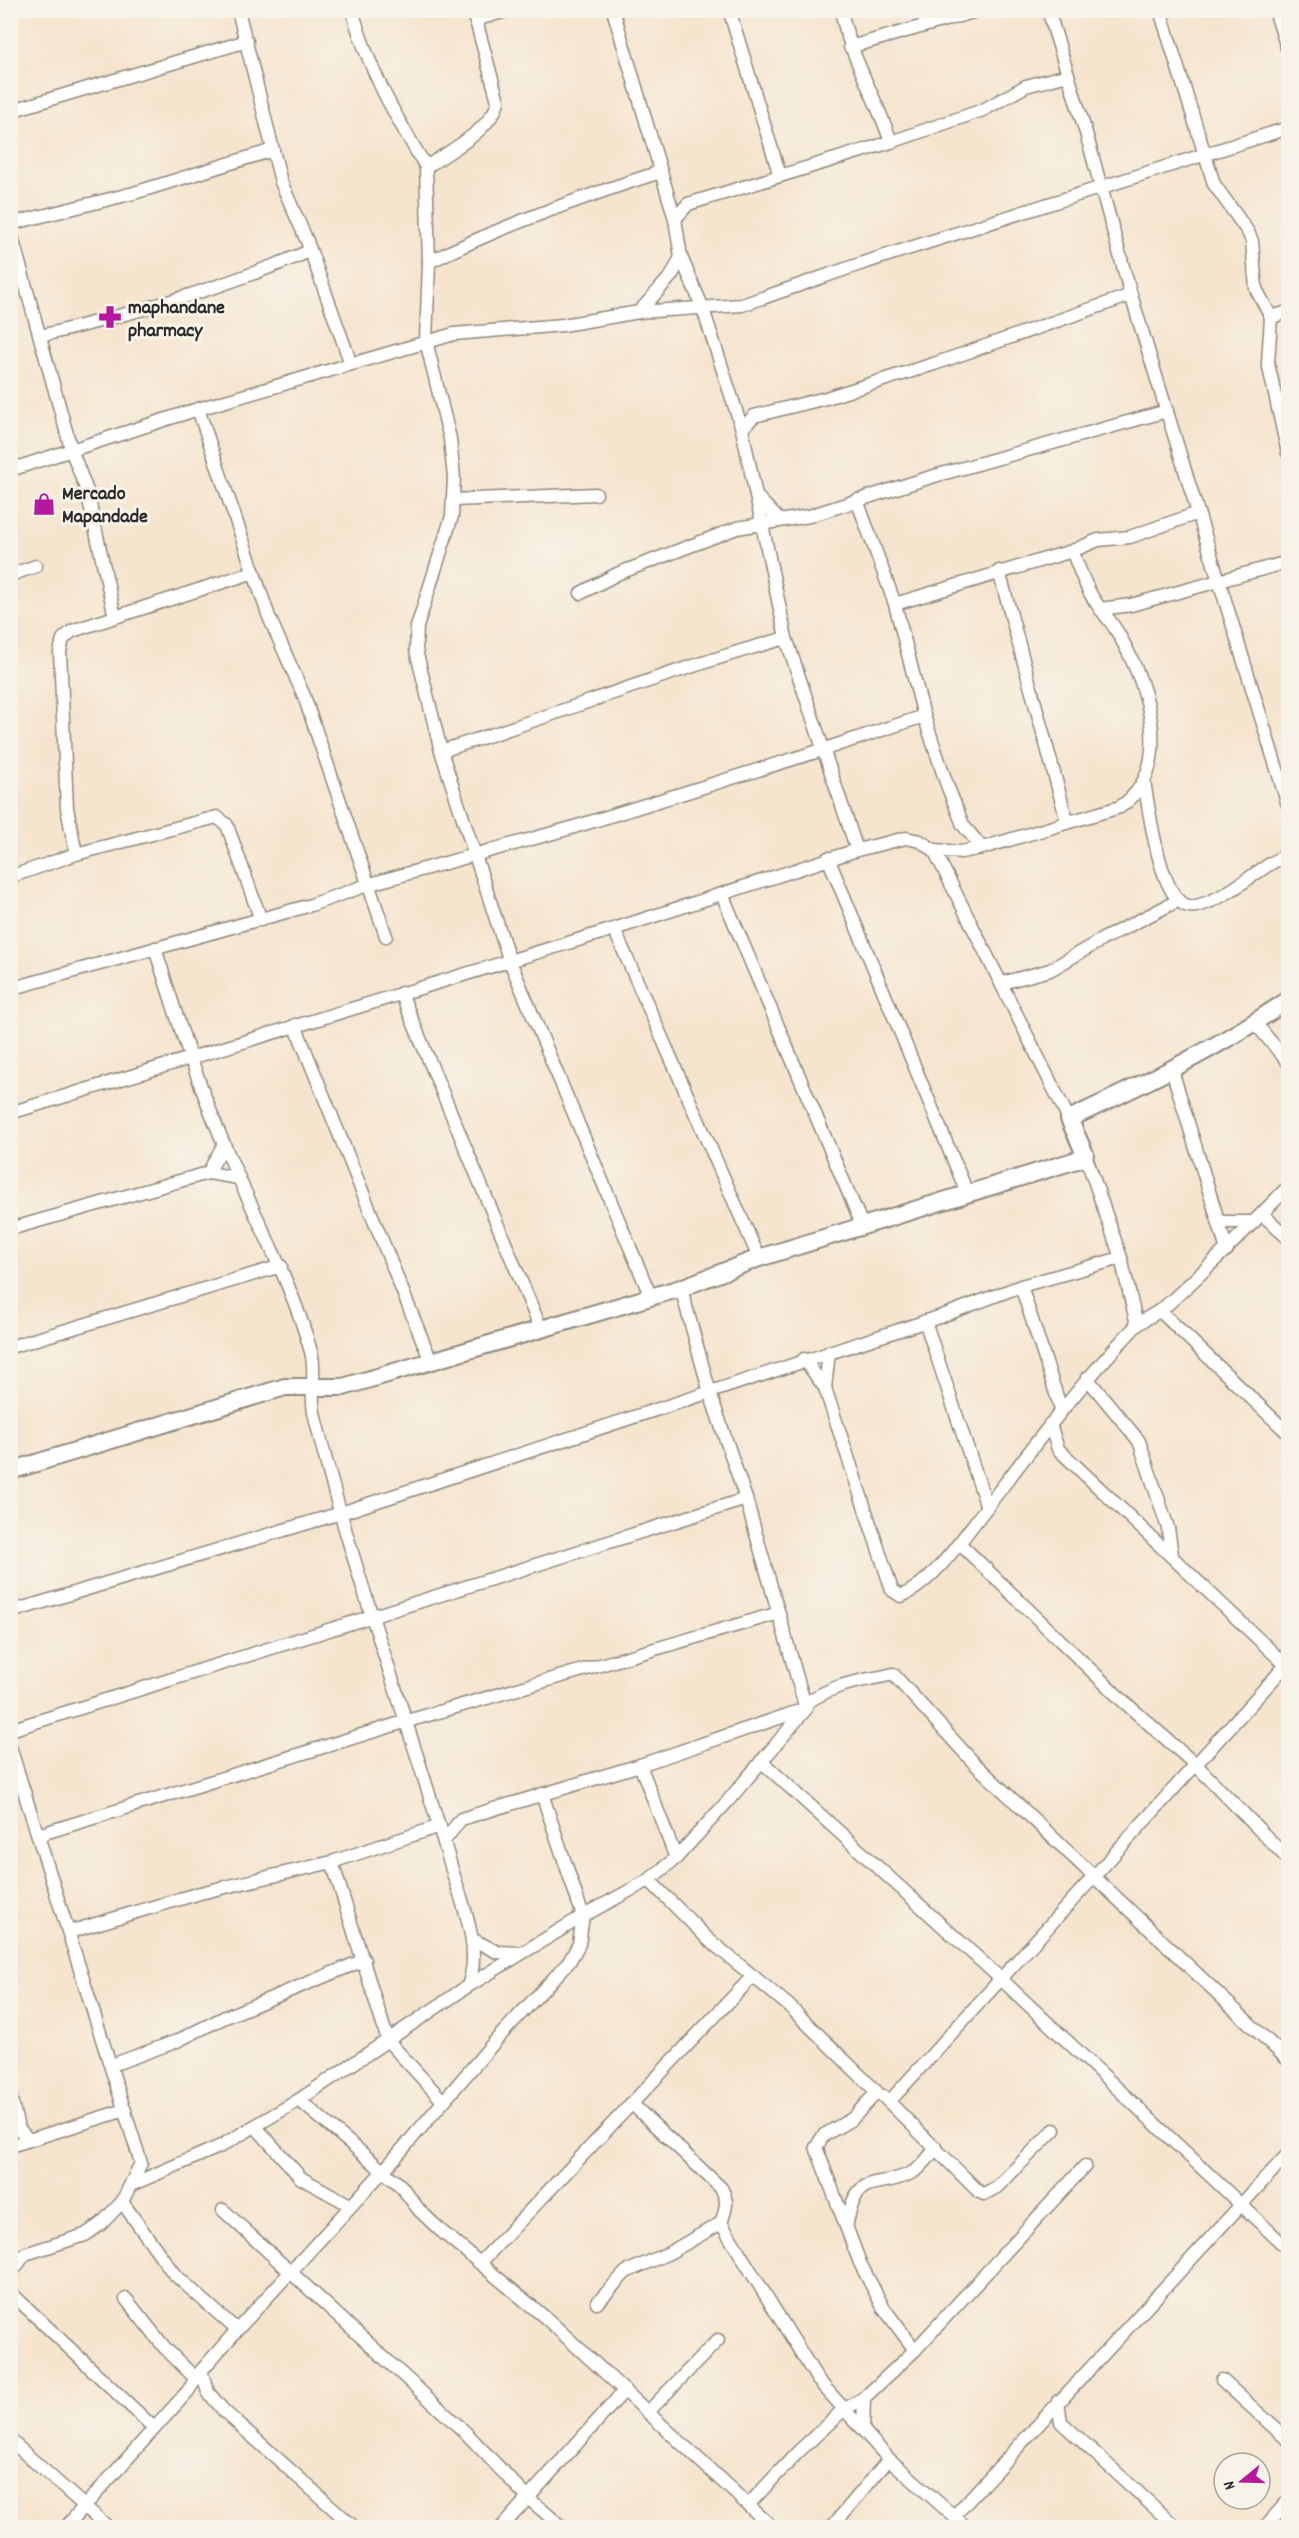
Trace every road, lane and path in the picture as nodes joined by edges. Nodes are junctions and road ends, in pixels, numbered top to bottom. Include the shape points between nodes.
1 (238, 10) edge
2 (351, 10) edge
3 (509, 10) edge
4 (613, 10) edge
5 (841, 10) edge
6 (980, 10) edge
7 (1048, 10) edge
8 (1160, 10) edge
9 (1275, 10) edge
10 (474, 15) edge
11 (731, 16) dead end
12 (246, 41) junction
13 (850, 47) junction
14 (1288, 51) edge
15 (1068, 75) junction
16 (10, 111) edge
17 (1288, 128) edge
18 (891, 142) junction
19 (273, 150) junction
20 (1203, 157) junction
21 (426, 167) junction
22 (660, 172) junction
23 (780, 176) junction
24 (1101, 190) junction
25 (666, 193) junction
26 (688, 204) junction
27 (675, 219) junction
28 (10, 224) edge
29 (10, 230) edge
30 (310, 251) junction
31 (681, 256) junction
32 (429, 262) junction
33 (1131, 295) junction
34 (702, 306) junction
35 (639, 312) junction
36 (1288, 312) edge
37 (1270, 317) junction
38 (40, 336) junction
39 (426, 341) junction
40 (351, 364) junction
41 (198, 410) junction
42 (735, 410) junction
43 (1167, 411) junction
44 (754, 416) junction
45 (742, 429) junction
46 (72, 452) junction
47 (1288, 453) edge
48 (10, 470) edge
49 (596, 494) dead end
50 (755, 495) junction
51 (454, 500) junction
52 (857, 500) junction
53 (1198, 513) junction
54 (780, 521) junction
55 (761, 524) junction
56 (1072, 551) junction
57 (1288, 562) edge
58 (36, 566) dead end
59 (999, 571) junction
60 (254, 572) junction
61 (10, 575) edge
62 (1220, 580) junction
63 (581, 593) dead end
64 (895, 604) junction
65 (1100, 609) junction
66 (115, 617) junction
67 (786, 638) junction
68 (924, 716) junction
69 (822, 750) junction
70 (441, 751) junction
71 (1144, 782) junction
72 (1288, 805) edge
73 (1067, 821) junction
74 (982, 848) junction
75 (857, 850) junction
76 (934, 850) junction
77 (76, 854) junction
78 (477, 854) junction
79 (1288, 854) edge
80 (828, 858) junction
81 (10, 877) edge
82 (370, 884) junction
83 (722, 894) junction
84 (1179, 900) junction
85 (261, 920) junction
86 (614, 930) junction
87 (386, 936) dead end
88 (155, 948) junction
89 (509, 959) junction
90 (1002, 983) junction
91 (10, 989) edge
92 (401, 993) junction
93 (1288, 1000) edge
94 (1255, 1023) junction
95 (295, 1025) junction
96 (189, 1059) junction
97 (1288, 1062) edge
98 (1172, 1070) junction
99 (10, 1113) edge
100 (1069, 1119) junction
101 (224, 1144) junction
102 (1085, 1154) junction
103 (208, 1173) junction
104 (239, 1178) junction
105 (1288, 1187) edge
106 (968, 1195) junction
107 (1258, 1218) junction
108 (1219, 1222) junction
109 (863, 1227) junction
110 (10, 1229) edge
111 (1288, 1238) edge
112 (1227, 1250) junction
113 (759, 1258) junction
114 (1120, 1258) junction
115 (281, 1266) junction
116 (1021, 1286) junction
117 (681, 1288) junction
118 (650, 1295) junction
119 (1160, 1311) junction
120 (925, 1321) junction
121 (1137, 1325) junction
122 (541, 1329) junction
123 (10, 1347) edge
124 (829, 1352) junction
125 (430, 1359) junction
126 (804, 1359) junction
127 (1087, 1378) junction
128 (313, 1387) junction
129 (825, 1388) junction
130 (710, 1393) junction
131 (1061, 1409) junction
132 (1050, 1424) junction
133 (1288, 1433) edge
134 (1032, 1448) junction
135 (1058, 1449) junction
136 (10, 1471) edge
137 (746, 1499) junction
138 (987, 1507) junction
139 (341, 1512) junction
140 (959, 1543) junction
141 (1172, 1555) junction
142 (10, 1612) edge
143 (779, 1613) junction
144 (372, 1617) junction
145 (1288, 1665) edge
146 (806, 1706) junction
147 (404, 1722) junction
148 (10, 1730) edge
149 (10, 1747) edge
150 (761, 1761) junction
151 (640, 1765) junction
152 (1197, 1766) junction
153 (542, 1794) junction
154 (436, 1812) junction
155 (461, 1819) junction
156 (440, 1826) junction
157 (38, 1835) junction
158 (444, 1841) junction
159 (676, 1858) junction
160 (1288, 1859) edge
161 (332, 1862) junction
162 (1093, 1878) junction
163 (649, 1880) junction
164 (583, 1916) junction
165 (69, 1932) junction
166 (472, 1939) junction
167 (521, 1953) junction
168 (364, 1960) junction
169 (753, 1976) junction
170 (1001, 1979) junction
171 (468, 1986) junction
172 (388, 2041) junction
173 (1288, 2060) edge
174 (112, 2065) junction
175 (877, 2092) junction
176 (10, 2095) edge
177 (299, 2100) junction
178 (443, 2101) junction
179 (889, 2102) junction
180 (631, 2103) junction
181 (125, 2110) junction
182 (255, 2126) junction
183 (18, 2128) junction
184 (1054, 2130) dead end
185 (29, 2140) junction
186 (11, 2146) edge
187 (936, 2148) junction
188 (1288, 2154) edge
189 (141, 2163) junction
190 (1085, 2166) dead end
191 (382, 2169) junction
192 (159, 2172) junction
193 (133, 2184) junction
194 (122, 2202) junction
195 (350, 2205) junction
196 (1241, 2208) junction
197 (223, 2210) dead end
198 (721, 2223) junction
199 (847, 2223) junction
200 (1288, 2249) edge
201 (25, 2254) junction
202 (10, 2256) edge
203 (481, 2262) junction
204 (291, 2272) junction
205 (10, 2275) edge
206 (10, 2292) edge
207 (126, 2300) dead end
208 (597, 2302) dead end
209 (237, 2330) junction
210 (718, 2340) dead end
211 (915, 2350) junction
212 (198, 2375) junction
213 (1222, 2380) dead end
214 (188, 2391) junction
215 (624, 2391) junction
216 (208, 2392) junction
217 (864, 2398) junction
218 (1058, 2401) junction
219 (843, 2410) junction
220 (648, 2412) junction
221 (1040, 2421) junction
222 (1061, 2422) junction
223 (154, 2428) junction
224 (863, 2430) junction
225 (10, 2440) edge
226 (1288, 2440) edge
227 (889, 2459) junction
228 (528, 2498) junction
229 (1288, 2501) edge
230 (749, 2504) junction
231 (84, 2506) junction
232 (954, 2516) junction
233 (65, 2528) edge
234 (109, 2528) edge
235 (355, 2528) edge
236 (501, 2528) edge
237 (563, 2528) edge
238 (772, 2528) edge
239 (831, 2528) edge
240 (967, 2528) edge
241 (1177, 2528) edge
242 (1264, 2528) edge

1 - 12 street
2 - 21 street via 380,89
3 - 10 street
4 - 22 street
5 - 13 street
6 - 13 street
7 - 15 street
8 - 20 street
9 - 14 street
10 - 21 street via 497,92 497,107 489,120 464,142
11 - 23 street
12 - 16 street
12 - 19 street
13 - 18 street
15 - 18 street via 1026,86 983,110
15 - 24 street
17 - 20 street
18 - 23 street
19 - 28 street via 134,193
19 - 30 street via 281,182
20 - 24 street
20 - 37 street via 1214,184 1248,232 1256,289
21 - 32 street
22 - 25 street
22 - 32 street via 549,208
23 - 26 street
24 - 33 street
24 - 34 street via 863,263 742,305
25 - 26 street
25 - 27 street
26 - 27 street
27 - 31 street
29 - 38 street
30 - 38 street via 247,278 179,300
30 - 40 street
31 - 34 street
31 - 35 street via 672,275
32 - 39 street
33 - 43 street
33 - 44 street via 934,364
34 - 35 street
34 - 42 street
35 - 39 street via 563,325 454,334
36 - 37 street
37 - 47 street via 1268,363
38 - 46 street
39 - 40 street
39 - 51 street via 450,440
40 - 41 street
41 - 46 street
41 - 60 street
42 - 44 street
42 - 45 street
43 - 52 street
43 - 53 street
44 - 45 street
45 - 50 street
46 - 48 street
46 - 66 street via 87,491
49 - 51 street
50 - 54 street
50 - 55 street
51 - 70 street via 417,627 417,650
52 - 54 street
52 - 64 street
53 - 56 street via 1130,537 1098,540
53 - 62 street
54 - 55 street
55 - 63 street via 737,528 636,566
55 - 67 street
56 - 59 street
56 - 65 street
57 - 62 street
58 - 61 street
59 - 64 street
59 - 73 street
60 - 66 street
60 - 82 street via 304,696
62 - 65 street via 1131,605
62 - 72 street
64 - 68 street
65 - 71 street via 1119,634 1153,728
66 - 77 street via 66,634 60,645 67,808
67 - 69 street
67 - 70 street via 714,658 533,723
68 - 69 street
68 - 74 street via 959,818
69 - 75 street
69 - 78 street
70 - 78 street
71 - 73 street via 1120,807
71 - 84 street via 1158,857 1169,889
73 - 74 street
74 - 76 street via 961,852
75 - 76 street via 906,838
75 - 80 street
76 - 90 street
77 - 81 street
77 - 85 street via 217,817 227,825
78 - 82 street
78 - 89 street
79 - 84 street via 1220,896 1189,906
80 - 83 street
80 - 106 street
82 - 85 street
82 - 87 street
83 - 86 street
83 - 109 street
84 - 90 street via 1050,970
85 - 88 street
86 - 89 street
86 - 113 street
88 - 91 street
88 - 96 street
89 - 92 street
89 - 118 street
90 - 100 street
92 - 95 street
92 - 122 street
93 - 94 street
94 - 97 street
94 - 98 street
95 - 96 street
95 - 125 street
96 - 99 street
96 - 101 street
98 - 100 street
98 - 108 street
100 - 102 street
101 - 103 street
101 - 104 street
102 - 106 street via 1080,1159
102 - 114 street
103 - 104 street
103 - 110 street
104 - 115 street
105 - 107 street
106 - 109 street
107 - 108 street
107 - 111 street
107 - 112 street
108 - 112 street
109 - 113 street
112 - 119 street
113 - 117 street
114 - 116 street
114 - 121 street
115 - 123 street
115 - 128 street via 311,1353
116 - 120 street
116 - 131 street
117 - 118 street
117 - 130 street
118 - 122 street
119 - 121 street
119 - 133 street
120 - 124 street
120 - 138 street
121 - 127 street
122 - 125 street
124 - 126 street
124 - 129 street
125 - 128 street via 343,1387
126 - 129 street
126 - 130 street
127 - 131 street
127 - 141 street via 1139,1441 1168,1528
128 - 136 street via 285,1387
128 - 139 street via 314,1416
129 - 140 street via 892,1590 901,1596 915,1590
130 - 137 street
130 - 139 street
131 - 132 street
132 - 134 street
132 - 135 street
134 - 135 street
134 - 138 street
135 - 141 street
137 - 143 street
137 - 144 street
138 - 140 street
139 - 142 street
139 - 144 street
140 - 152 street via 1122,1700
141 - 145 street
143 - 146 street
143 - 147 street
144 - 147 street
144 - 148 street
145 - 152 street
146 - 150 street
146 - 151 street
146 - 162 street via 827,1690 854,1680 893,1674 974,1763
147 - 154 street
147 - 157 street
149 - 157 street
150 - 159 street
150 - 170 street
151 - 153 street
151 - 159 street
152 - 160 street
152 - 162 street
153 - 155 street
153 - 164 street
154 - 155 street
154 - 156 street
155 - 158 street
156 - 158 street
156 - 161 street
157 - 165 street
158 - 166 street
159 - 163 street
161 - 165 street via 200,1893
161 - 168 street
162 - 170 street
162 - 173 street
163 - 164 street
163 - 169 street via 709,1940
164 - 167 street
164 - 178 street via 579,1944 569,1962
165 - 174 street
166 - 167 street via 496,1952
166 - 171 street via 473,1971
167 - 171 street
168 - 172 street
168 - 174 street via 223,2018 192,2035
169 - 175 street
169 - 180 street
170 - 179 street
170 - 196 street
171 - 172 street
172 - 177 street
172 - 178 street
174 - 181 street
175 - 179 street
175 - 199 street via 852,2119 824,2136 816,2146
176 - 183 street
177 - 182 street
177 - 191 street
178 - 191 street
179 - 187 street
180 - 198 street via 721,2188 727,2198
180 - 203 street
181 - 185 street
181 - 189 street
182 - 192 street via 221,2146
182 - 195 street via 301,2178
183 - 185 street
183 - 186 street
184 - 187 street via 997,2187 984,2194
185 - 186 street
187 - 199 street via 916,2170 864,2186 851,2203
188 - 196 street
189 - 192 street
189 - 193 street
190 - 211 street
191 - 195 street
191 - 203 street via 440,2230
192 - 193 street
193 - 194 street
194 - 201 street via 112,2215 85,2235
194 - 209 street via 174,2274
195 - 204 street
196 - 200 street
196 - 218 street
197 - 204 street
198 - 208 street via 626,2272
198 - 219 street via 818,2380
199 - 211 street via 883,2307
201 - 202 street
201 - 205 street
203 - 215 street
204 - 209 street
204 - 228 street via 467,2434
206 - 223 street
207 - 212 street via 165,2348
209 - 212 street
210 - 220 street
211 - 217 street
212 - 214 street
212 - 216 street
213 - 226 street
214 - 216 street
214 - 223 street
215 - 220 street
215 - 228 street
216 - 235 street via 241,2428
217 - 219 street
217 - 224 street
218 - 221 street
218 - 222 street
219 - 224 street
219 - 230 street
220 - 230 street
221 - 222 street
221 - 232 street
222 - 241 street
223 - 231 street
224 - 227 street
225 - 231 street
227 - 232 street
227 - 239 street
228 - 236 street
228 - 237 street
229 - 242 street
230 - 238 street
231 - 233 street
231 - 234 street
232 - 240 street

